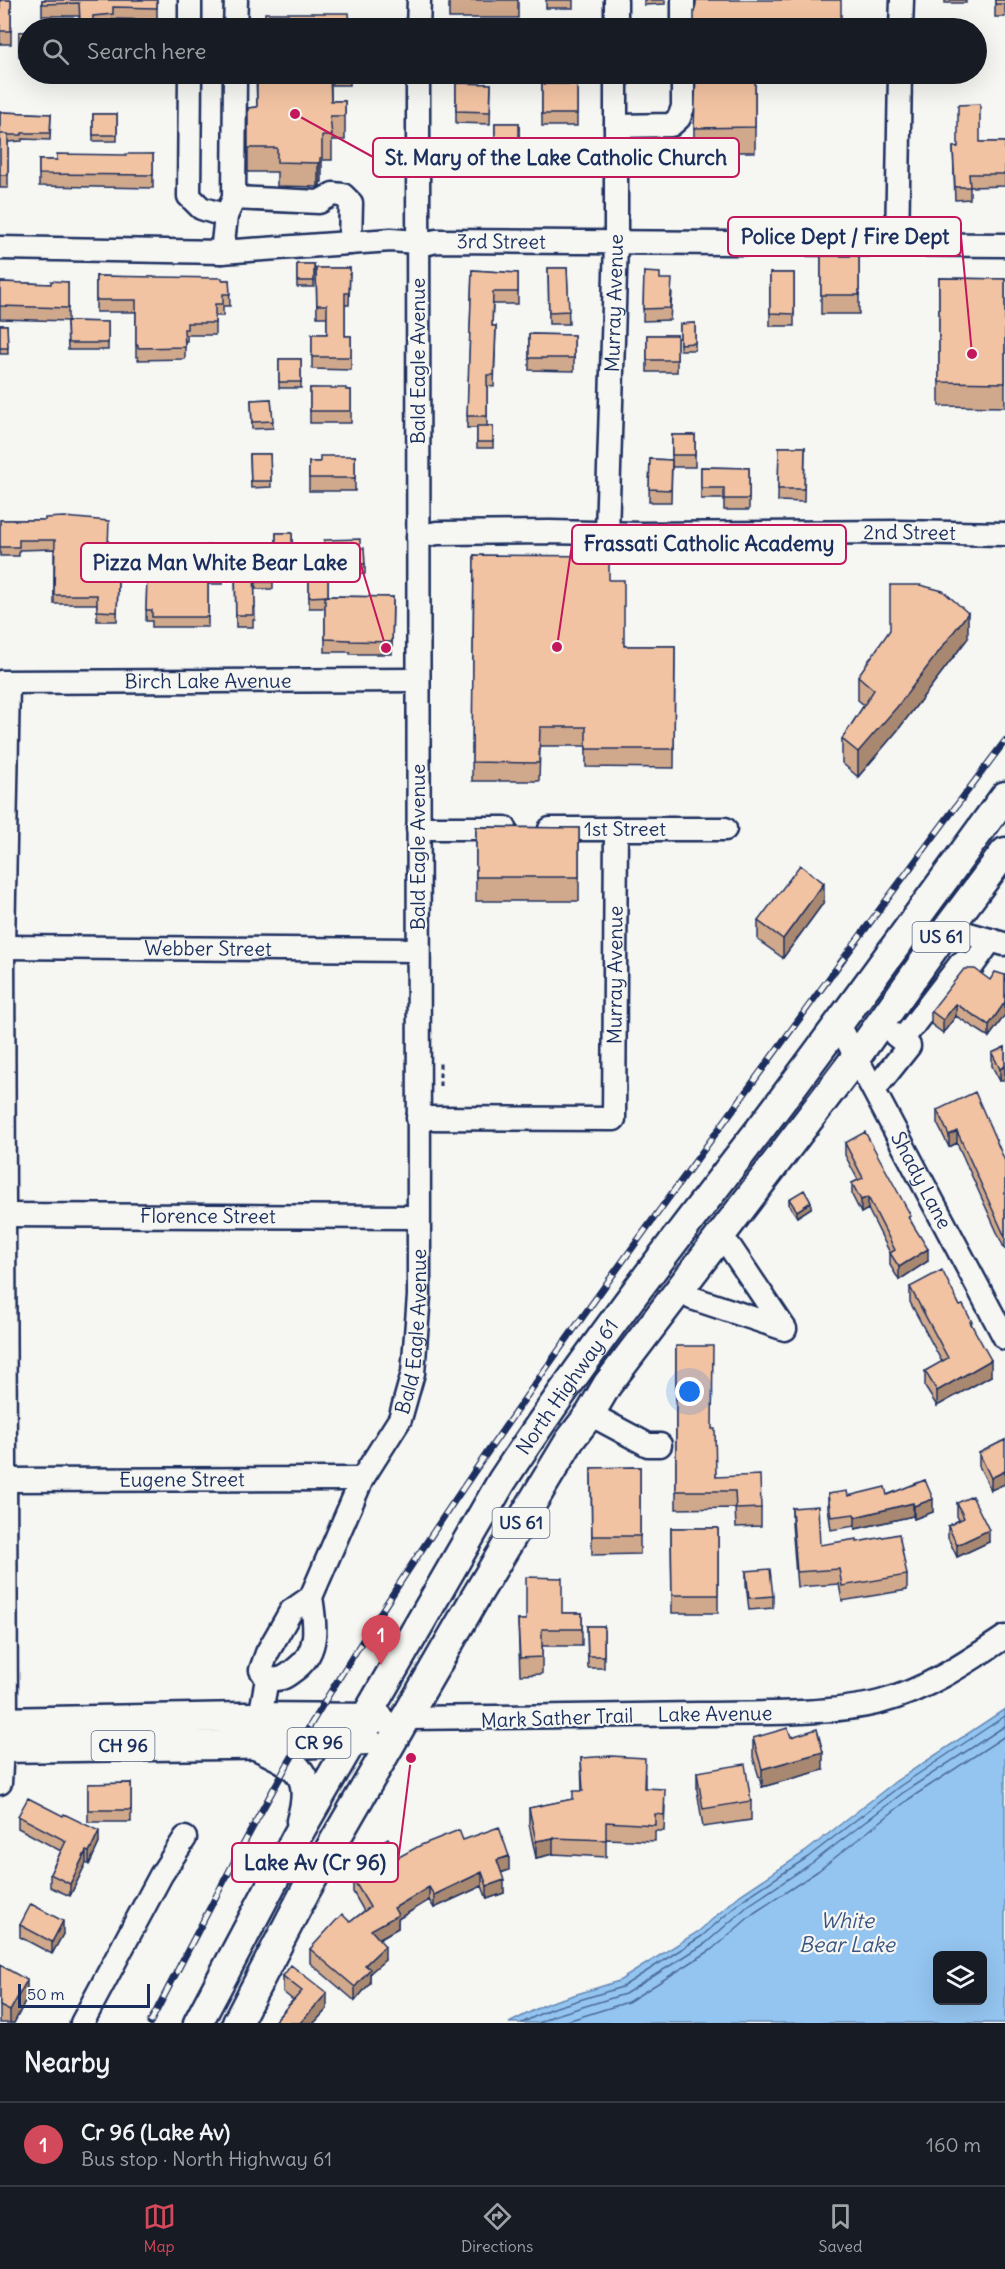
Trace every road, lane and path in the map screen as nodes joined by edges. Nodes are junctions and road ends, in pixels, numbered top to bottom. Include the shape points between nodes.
1 (190, 0) edge
2 (236, 0) edge
3 (418, 0) edge
4 (616, 0) edge
5 (683, 0) edge
6 (902, 0) edge
7 (190, 18) edge
8 (235, 18) edge
9 (418, 18) edge
10 (616, 18) edge
11 (683, 18) edge
12 (901, 18) edge
13 (190, 84) edge
14 (235, 84) edge
15 (418, 84) edge
16 (616, 84) edge
17 (683, 84) edge
18 (900, 84) edge
19 (616, 126) junction
20 (230, 207) junction
21 (616, 242) junction
22 (350, 243) junction
23 (417, 243) junction
24 (897, 244) junction
25 (1005, 245) edge
26 (0, 248) edge
27 (222, 252) junction
28 (607, 533) junction
29 (1005, 534) edge
30 (418, 537) junction
31 (418, 680) junction
32 (4, 682) edge
33 (1005, 796) edge
34 (418, 828) junction
35 (615, 829) junction
36 (725, 829) dead end
37 (1005, 852) edge
38 (948, 928) junction
39 (998, 942) edge
40 (1, 947) edge
41 (418, 950) junction
42 (838, 1023) junction
43 (891, 1032) junction
44 (857, 1056) junction
45 (874, 1090) junction
46 (418, 1118) junction
47 (2, 1215) edge
48 (418, 1217) junction
49 (718, 1239) junction
50 (680, 1290) junction
51 (1005, 1338) edge
52 (590, 1414) junction
53 (660, 1445) dead end
54 (362, 1479) junction
55 (2, 1480) edge
56 (311, 1597) junction
57 (1005, 1637) edge
58 (267, 1679) junction
59 (400, 1727) junction
60 (358, 1730) junction
61 (2, 1735) edge
62 (253, 1736) junction
63 (0, 1783) edge
64 (297, 1836) junction
65 (184, 1838) dead end
66 (82, 2023) edge
67 (198, 2023) edge
68 (237, 2023) edge

1 - 7 street
2 - 8 street
3 - 9 street
4 - 10 street
5 - 11 street
6 - 12 street
13 - 20 street via 189,196 201,208
14 - 20 street
15 - 23 street, Bald Eagle Avenue
16 - 19 street, Murray Avenue
17 - 19 street via 683,107 671,125
18 - 24 street
19 - 21 street, Murray Avenue
20 - 22 street via 319,202 333,194 343,195 351,203
20 - 27 street
21 - 23 street, 3rd Street
21 - 24 street, 3rd Street
21 - 28 street, Murray Avenue
22 - 23 street, 3rd Street
22 - 27 street, 3rd Street
23 - 30 street, Bald Eagle Avenue
24 - 25 street, 3rd Street
26 - 27 street, 3rd Street
28 - 29 street, 2nd Street
28 - 30 street, 2nd Street via 438,533
30 - 31 street, Bald Eagle Avenue
31 - 32 street, Birch Lake Avenue
31 - 34 street, Bald Eagle Avenue
32 - 40 street
33 - 42 main road, North Highway 61 / US 61
34 - 35 street, 1st Street
34 - 41 street, Bald Eagle Avenue
35 - 36 street, 1st Street
35 - 46 street, Murray Avenue via 614,1119
37 - 38 main road, North Highway 61 / US 61
38 - 39 street
38 - 43 main road, North Highway 61 / US 61
39 - 43 street via 970,969 961,963
40 - 41 street, Webber Street
40 - 47 street
41 - 46 street, Bald Eagle Avenue
42 - 44 street, Shady Lane
42 - 60 main road, North Highway 61 / US 61 via 632,1294 539,1424
43 - 44 main road, North Highway 61 / US 61
43 - 45 street via 909,1046
44 - 45 street, Shady Lane
44 - 49 main road, North Highway 61 / US 61
45 - 51 street, Shady Lane
46 - 48 street, Bald Eagle Avenue
47 - 48 street, Florence Street
47 - 55 street
48 - 54 street, Bald Eagle Avenue via 419,1296 414,1373 400,1419
49 - 50 main road, North Highway 61 / US 61
49 - 50 street via 730,1247 785,1329 692,1298
50 - 52 main road, North Highway 61 / US 61 via 607,1385
52 - 53 street via 648,1445
52 - 59 main road, North Highway 61 / US 61 via 570,1440
54 - 55 street, Eugene Street
54 - 56 street, Bald Eagle Avenue
55 - 61 street
56 - 58 street, Bald Eagle Avenue via 291,1611 267,1653 261,1670
56 - 58 street via 313,1646 303,1663 282,1680
57 - 59 street, Lake Avenue via 932,1683 880,1702 847,1708
58 - 62 street
59 - 60 main road, CH 96
59 - 68 main road, North Highway 61 / US 61 via 306,1890
60 - 62 main road, CH 96
60 - 64 main road, North Highway 61 / US 61
61 - 62 main road, CH 96
61 - 63 street
62 - 64 main road via 290,1762 302,1776 305,1800
64 - 67 main road, North Highway 61 / US 61
65 - 66 street

